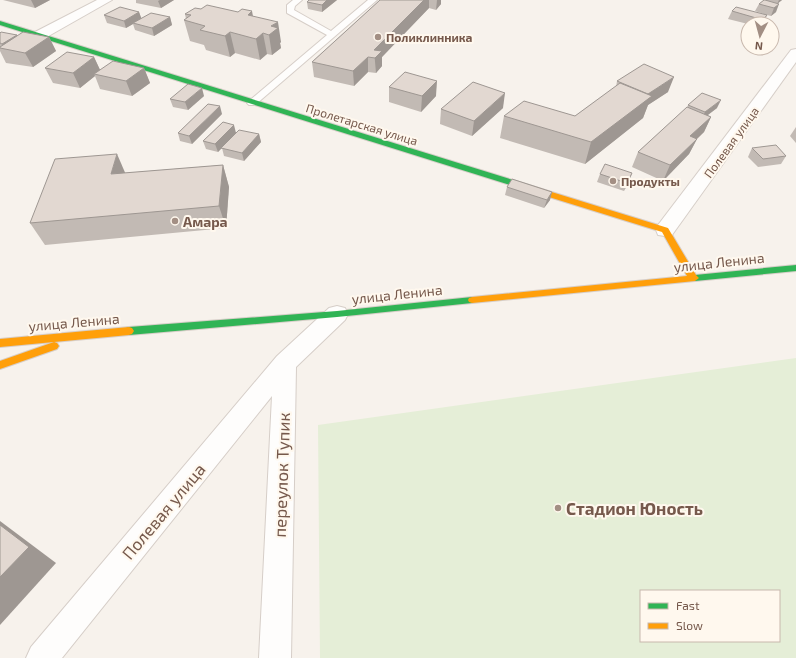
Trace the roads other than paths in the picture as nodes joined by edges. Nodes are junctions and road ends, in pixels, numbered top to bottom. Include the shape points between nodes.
1 (106, 0) edge
2 (298, 0) edge
3 (373, 0) edge
4 (0, 22) edge
5 (40, 35) junction
6 (332, 35) junction
7 (796, 53) edge
8 (252, 103) junction
9 (666, 230) junction
10 (796, 268) edge
11 (693, 278) junction
12 (337, 314) junction
13 (85, 334) junction
14 (0, 343) edge
15 (285, 363) junction
16 (0, 365) edge
17 (42, 658) edge
18 (275, 658) edge

1 - 5 street
2 - 6 lane via 291,5 290,11
3 - 6 lane
4 - 5 street, Пролетарская улица
5 - 8 street, Пролетарская улица
6 - 8 lane
7 - 9 street, Полевая улица
8 - 9 street, Пролетарская улица
9 - 11 street
10 - 11 street, улица Ленина
11 - 12 street, улица Ленина
12 - 13 street, улица Ленина
12 - 15 street
13 - 14 street, улица Ленина
13 - 16 street
15 - 17 street, Полевая улица
15 - 18 street, переулок Тупик

